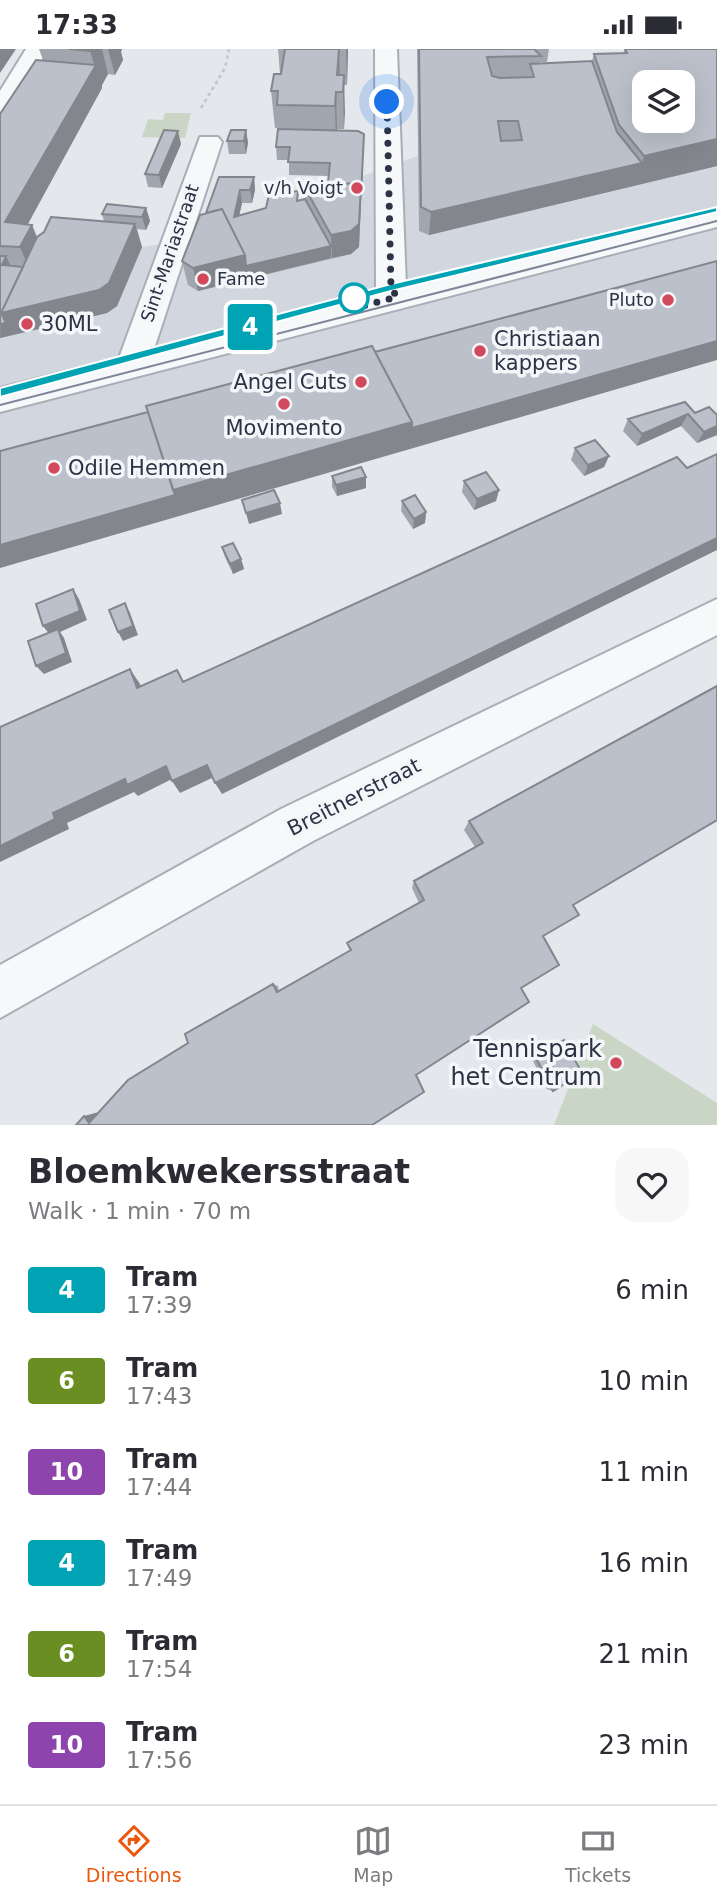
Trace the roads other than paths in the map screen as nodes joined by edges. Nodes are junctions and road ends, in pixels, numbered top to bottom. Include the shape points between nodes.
1 (37, 49) edge
2 (386, 49) edge
3 (0, 111) edge
4 (209, 142) dead end
5 (717, 218) edge
6 (397, 297) junction
7 (136, 365) junction
8 (0, 400) edge
9 (717, 616) edge
10 (0, 993) edge

1 - 3 street
2 - 6 street via 391,288
4 - 7 street, Sint-Mariastraat
5 - 6 street
6 - 7 street
7 - 8 street
9 - 10 street, Breitnerstraat via 297,825

